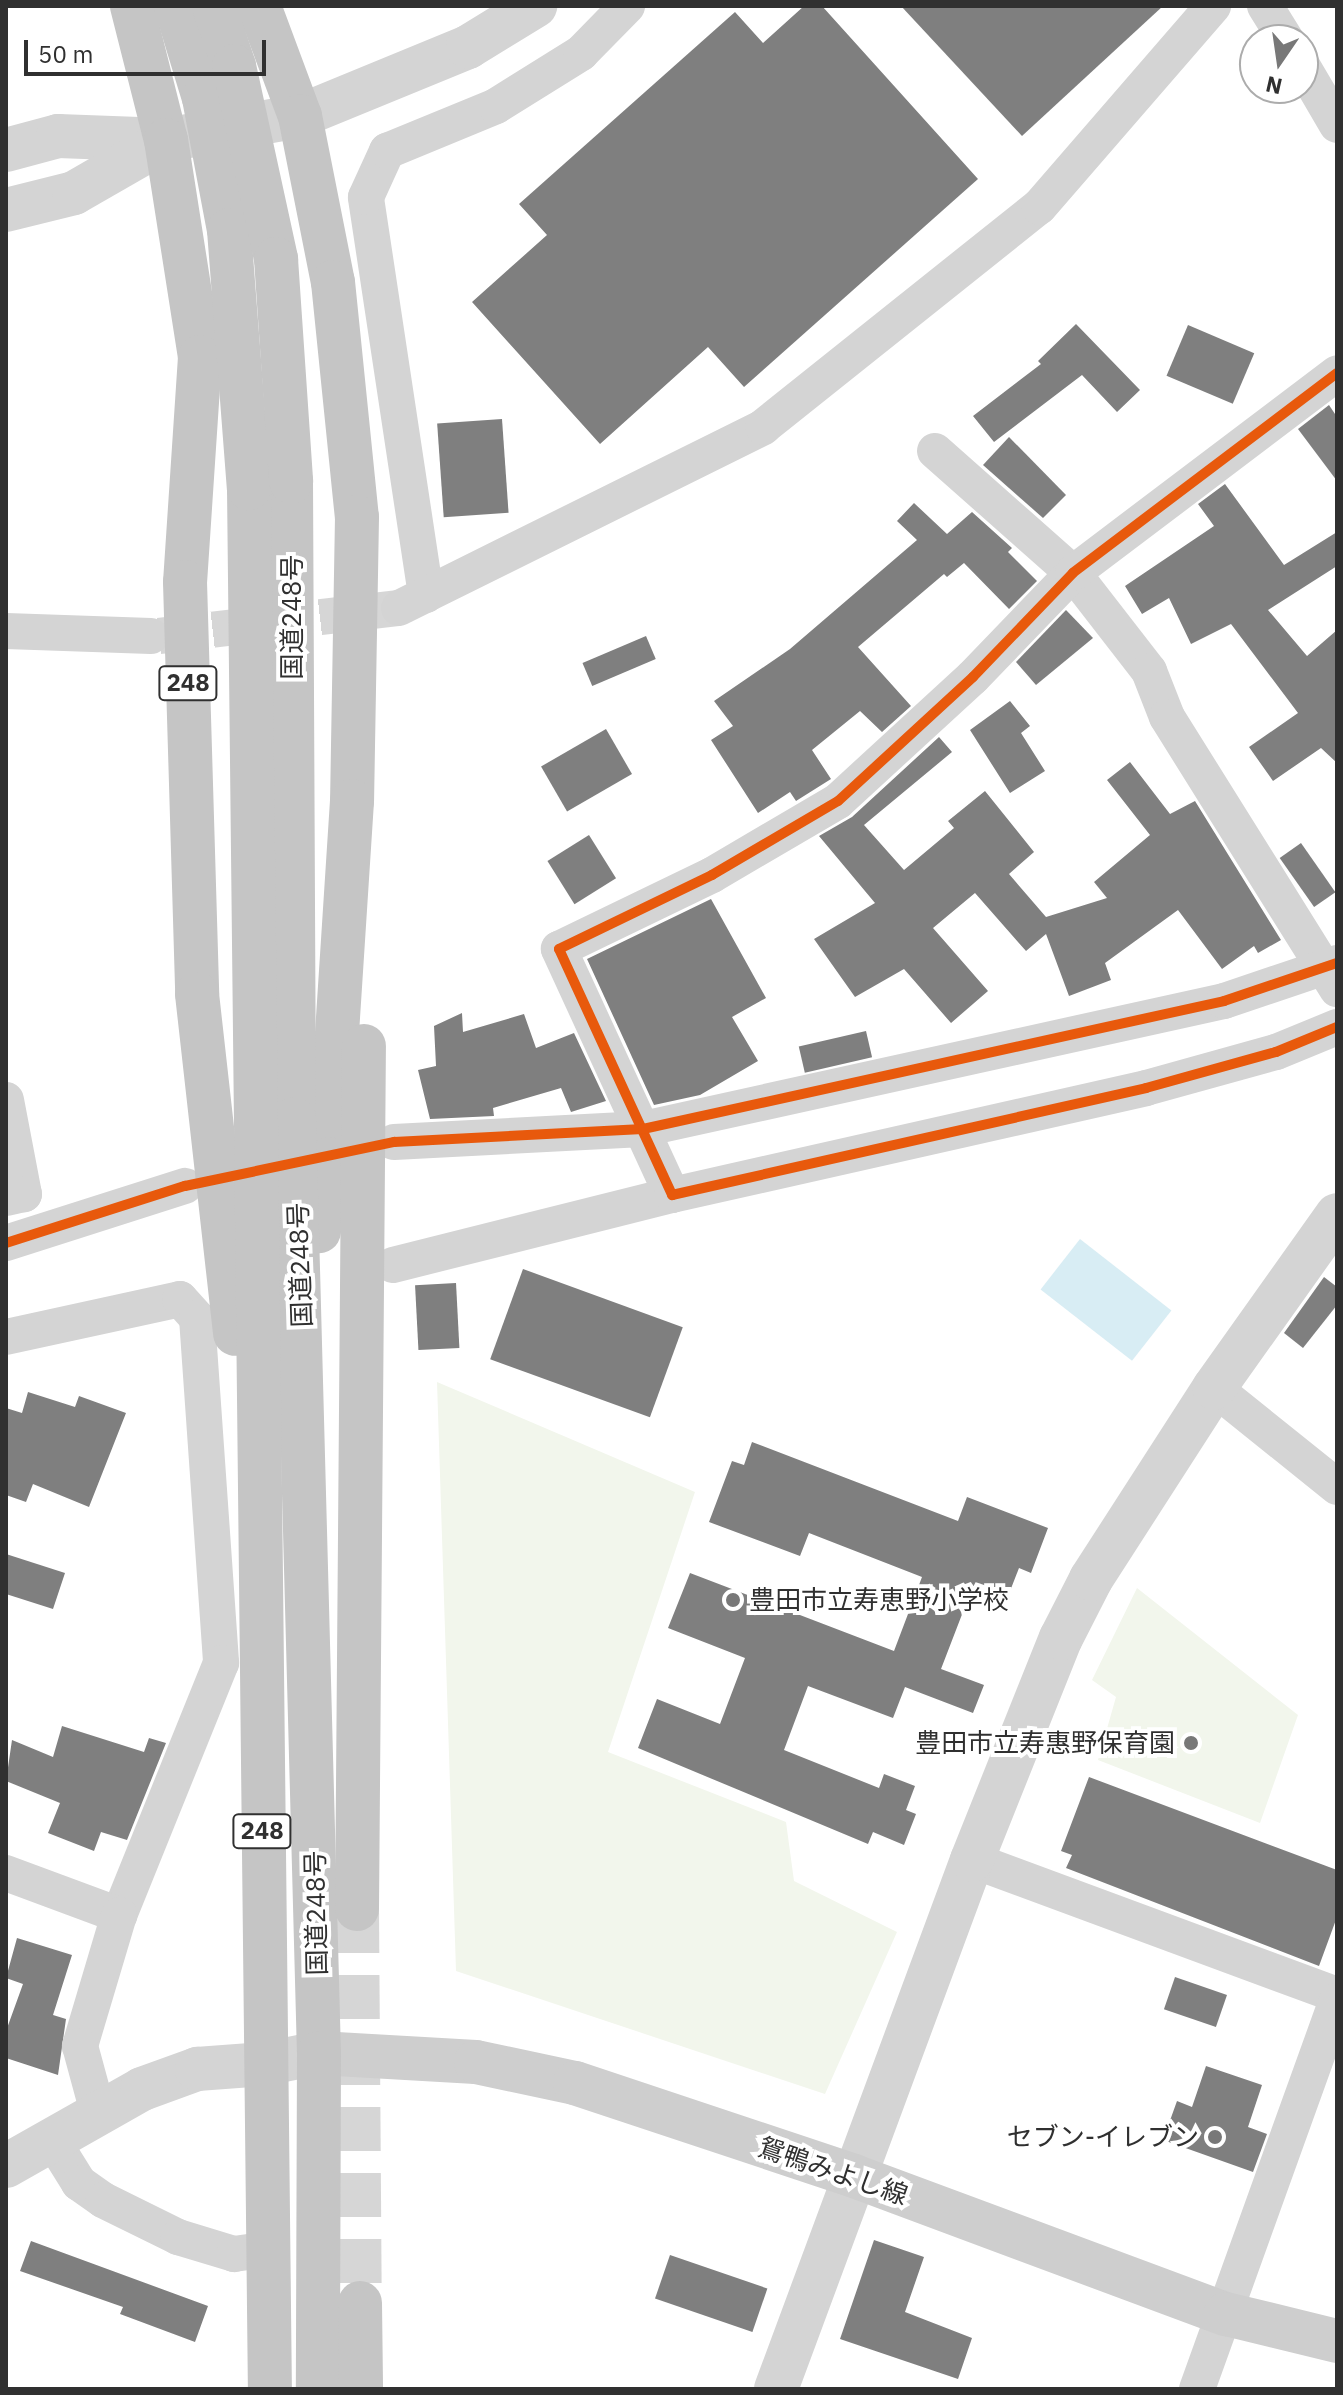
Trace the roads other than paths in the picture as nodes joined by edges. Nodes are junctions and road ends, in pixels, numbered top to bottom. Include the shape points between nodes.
1 (132, 6) edge
2 (176, 6) edge
3 (214, 6) edge
4 (259, 6) edge
5 (535, 6) edge
6 (627, 6) edge
7 (1213, 6) edge
8 (1265, 6) edge
9 (1276, 24) edge
10 (1319, 94) edge
11 (300, 116) junction
12 (1337, 125) edge
13 (166, 140) junction
14 (6, 150) edge
15 (6, 210) edge
16 (1337, 373) edge
17 (935, 451) dead end
18 (1073, 573) junction
19 (6, 631) edge
20 (151, 636) tunnel mouth
21 (1332, 974) edge
22 (1337, 1027) edge
23 (6, 1100) edge
24 (643, 1129) junction
25 (394, 1142) dead end
26 (185, 1186) dead end
27 (672, 1195) junction
28 (6, 1198) edge
29 (293, 1209) junction
30 (1337, 1215) edge
31 (6, 1243) edge
32 (378, 1260) junction
33 (6, 1337) edge
34 (1214, 1388) junction
35 (1337, 1487) edge
36 (241, 1667) junction
37 (972, 1860) junction
38 (6, 1873) edge
39 (357, 1909) tunnel mouth
40 (119, 1915) junction
41 (1337, 1998) edge
42 (319, 2053) junction
43 (264, 2064) junction
44 (99, 2116) junction
45 (51, 2138) junction
46 (6, 2166) edge
47 (854, 2176) junction
48 (269, 2249) junction
49 (360, 2303) tunnel mouth
50 (1226, 2314) junction
51 (1337, 2341) edge
52 (270, 2389) edge
53 (318, 2389) edge
54 (361, 2389) edge
55 (776, 2389) edge
56 (1197, 2389) edge

1 - 13 highway, 248
2 - 29 highway, 国道248号 / 248, bridge via 204,98 229,230
3 - 29 highway, 国道248号 / 248, bridge via 234,66 276,259 291,481
4 - 11 highway, 248
5 - 11 street via 468,47
6 - 7 street via 581,53 496,106 387,151 366,197 413,601 763,427 1039,207
8 - 9 street
10 - 12 street
11 - 13 street
11 - 29 highway, 248 via 333,282 357,517 352,801 365,858
13 - 14 street via 58,136
13 - 15 street via 74,193
13 - 29 highway, 248 via 200,357 185,598 197,994
16 - 18 street
17 - 18 street
18 - 21 street via 1149,671 1167,717
18 - 24 street via 973,677 838,801 712,875 559,949
19 - 20 street
21 - 24 street
22 - 27 street via 1276,1052 1146,1088
23 - 28 street via 24,1194
24 - 25 street
24 - 27 street
26 - 31 street
27 - 32 street
29 - 32 highway, 248
29 - 36 highway, 国道248号 / 248 via 244,1277 262,1593
29 - 42 highway, 国道248号 / 248 via 303,1360
30 - 34 street
32 - 39 highway, 248
33 - 36 street via 180,1299 197,1318
34 - 35 street
34 - 37 street via 1091,1579 1061,1638
36 - 40 street
36 - 43 highway, 国道248号 / 248
37 - 41 street
37 - 47 street
38 - 40 street
40 - 44 street via 80,2046
41 - 50 street
42 - 43 street
42 - 47 main road, 鴛鴨みよし線 via 389,2053 476,2062 575,2083
42 - 53 highway, 国道248号 / 248
43 - 44 street via 197,2069 142,2089
43 - 48 highway, 国道248号 / 248
44 - 45 street
45 - 46 street
45 - 48 street via 79,2183 103,2200 178,2237 234,2254
47 - 50 main road, 鴛鴨みよし線
47 - 55 street
48 - 52 highway, 国道248号 / 248
49 - 54 highway
50 - 51 main road, 鴛鴨みよし線
50 - 56 street

